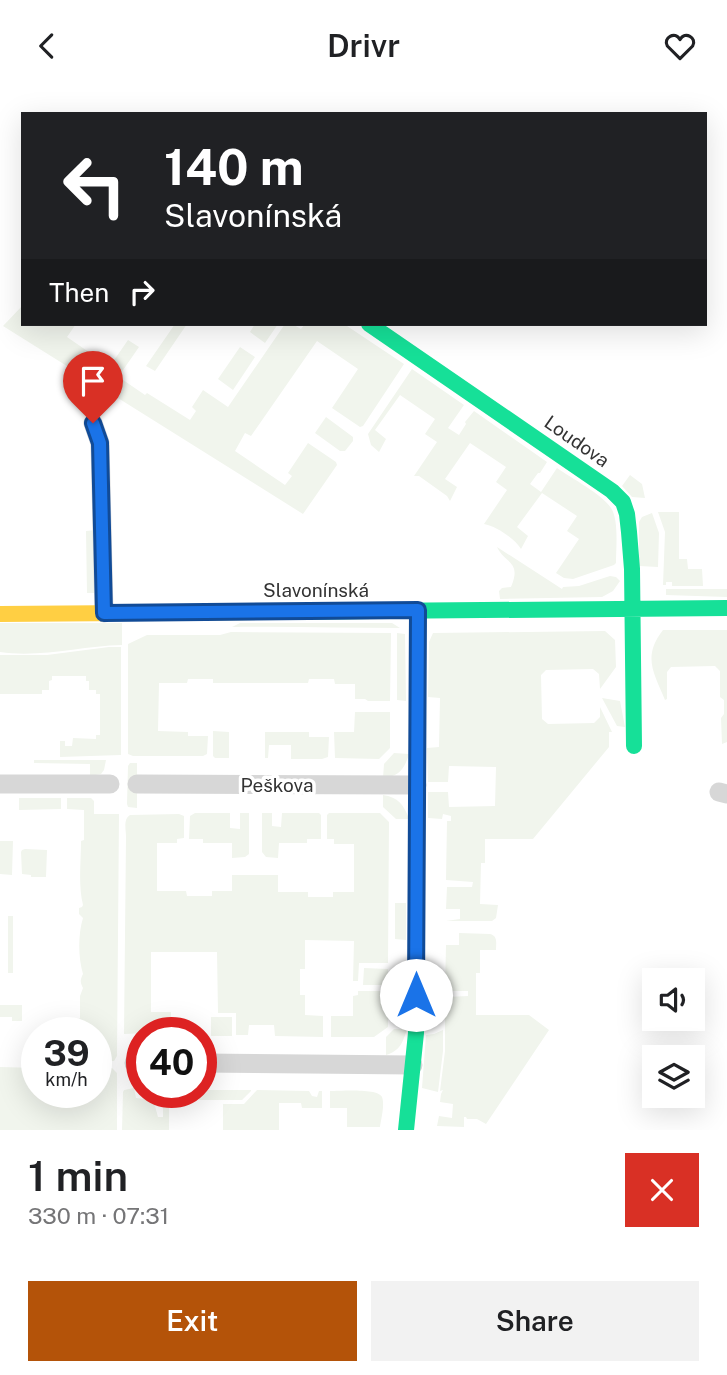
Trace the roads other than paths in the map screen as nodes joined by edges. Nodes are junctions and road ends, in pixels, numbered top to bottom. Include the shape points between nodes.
1 (372, 326) edge
2 (93, 423) dead end
3 (727, 608) edge
4 (632, 609) junction
5 (418, 610) junction
6 (104, 613) junction
7 (0, 614) edge
8 (634, 746) dead end
9 (0, 784) edge
10 (110, 784) dead end
11 (137, 784) dead end
12 (417, 785) junction
13 (217, 1063) edge
14 (413, 1065) junction
15 (406, 1130) edge

1 - 4 street, Loudova via 623,502
2 - 6 street via 100,443
3 - 4 street, Slavonínská
4 - 5 street, Slavonínská
4 - 8 street
5 - 6 street, Slavonínská
5 - 12 street
6 - 7 street, Slavonínská
9 - 10 street
11 - 12 street, Peškova
12 - 14 street
13 - 14 street
14 - 15 street

